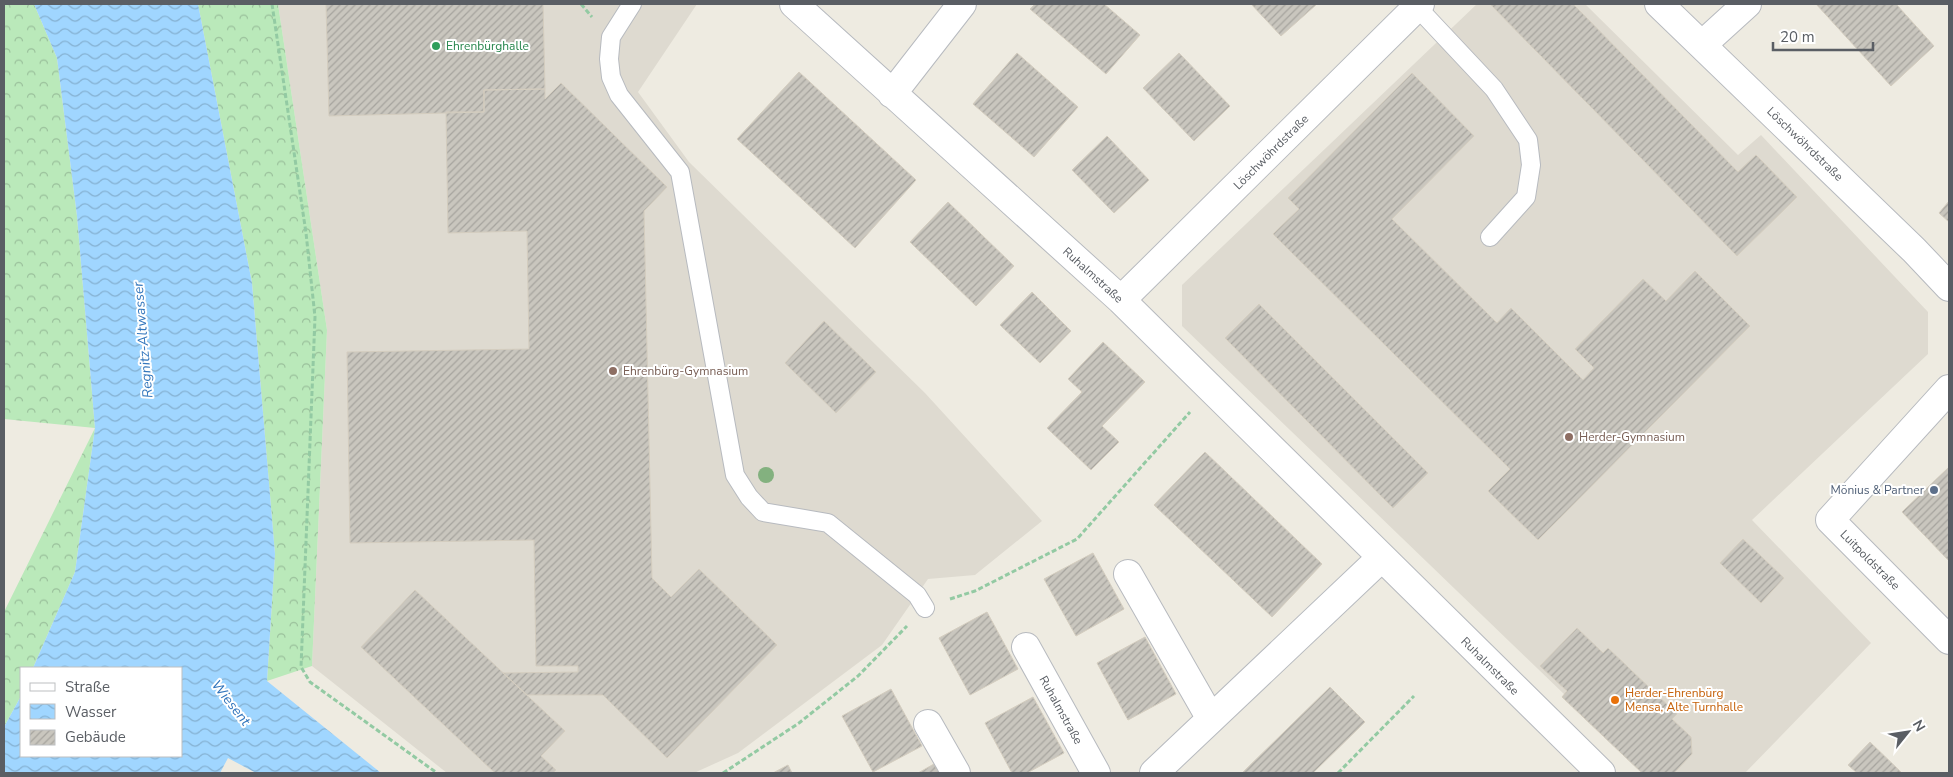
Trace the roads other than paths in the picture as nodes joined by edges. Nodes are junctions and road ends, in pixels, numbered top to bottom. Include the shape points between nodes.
1 (632, 4) edge
2 (794, 4) edge
3 (962, 4) edge
4 (1659, 4) edge
5 (1747, 4) edge
6 (1418, 5) edge
7 (1703, 44) junction
8 (892, 94) junction
9 (1490, 236) dead end
10 (1949, 287) edge
11 (1121, 300) junction
12 (1949, 389) edge
13 (1381, 558) junction
14 (1128, 574) dead end
15 (924, 608) road end
16 (1949, 640) edge
17 (1026, 647) dead end
18 (1211, 719) junction
19 (928, 724) dead end
20 (956, 773) edge
21 (1096, 773) edge
22 (1154, 773) edge
23 (1600, 773) edge

1 - 15 lane via 611,37 611,77 619,95 680,172 735,475 749,498 763,512 828,523 917,595
2 - 8 street, Ruhalmstraße
3 - 8 street
4 - 7 street, Löschwöhrdstraße
5 - 7 street
6 - 9 lane via 1494,89 1528,140 1531,165 1526,197
6 - 11 street, Löschwöhrdstraße
7 - 10 street, Löschwöhrdstraße
8 - 11 street, Ruhalmstraße
11 - 13 street, Ruhalmstraße
12 - 16 street, Luitpoldstraße via 1830,520
13 - 18 street
13 - 23 street, Ruhalmstraße
14 - 18 street
17 - 21 street, Ruhalmstraße
18 - 22 street
19 - 20 street

